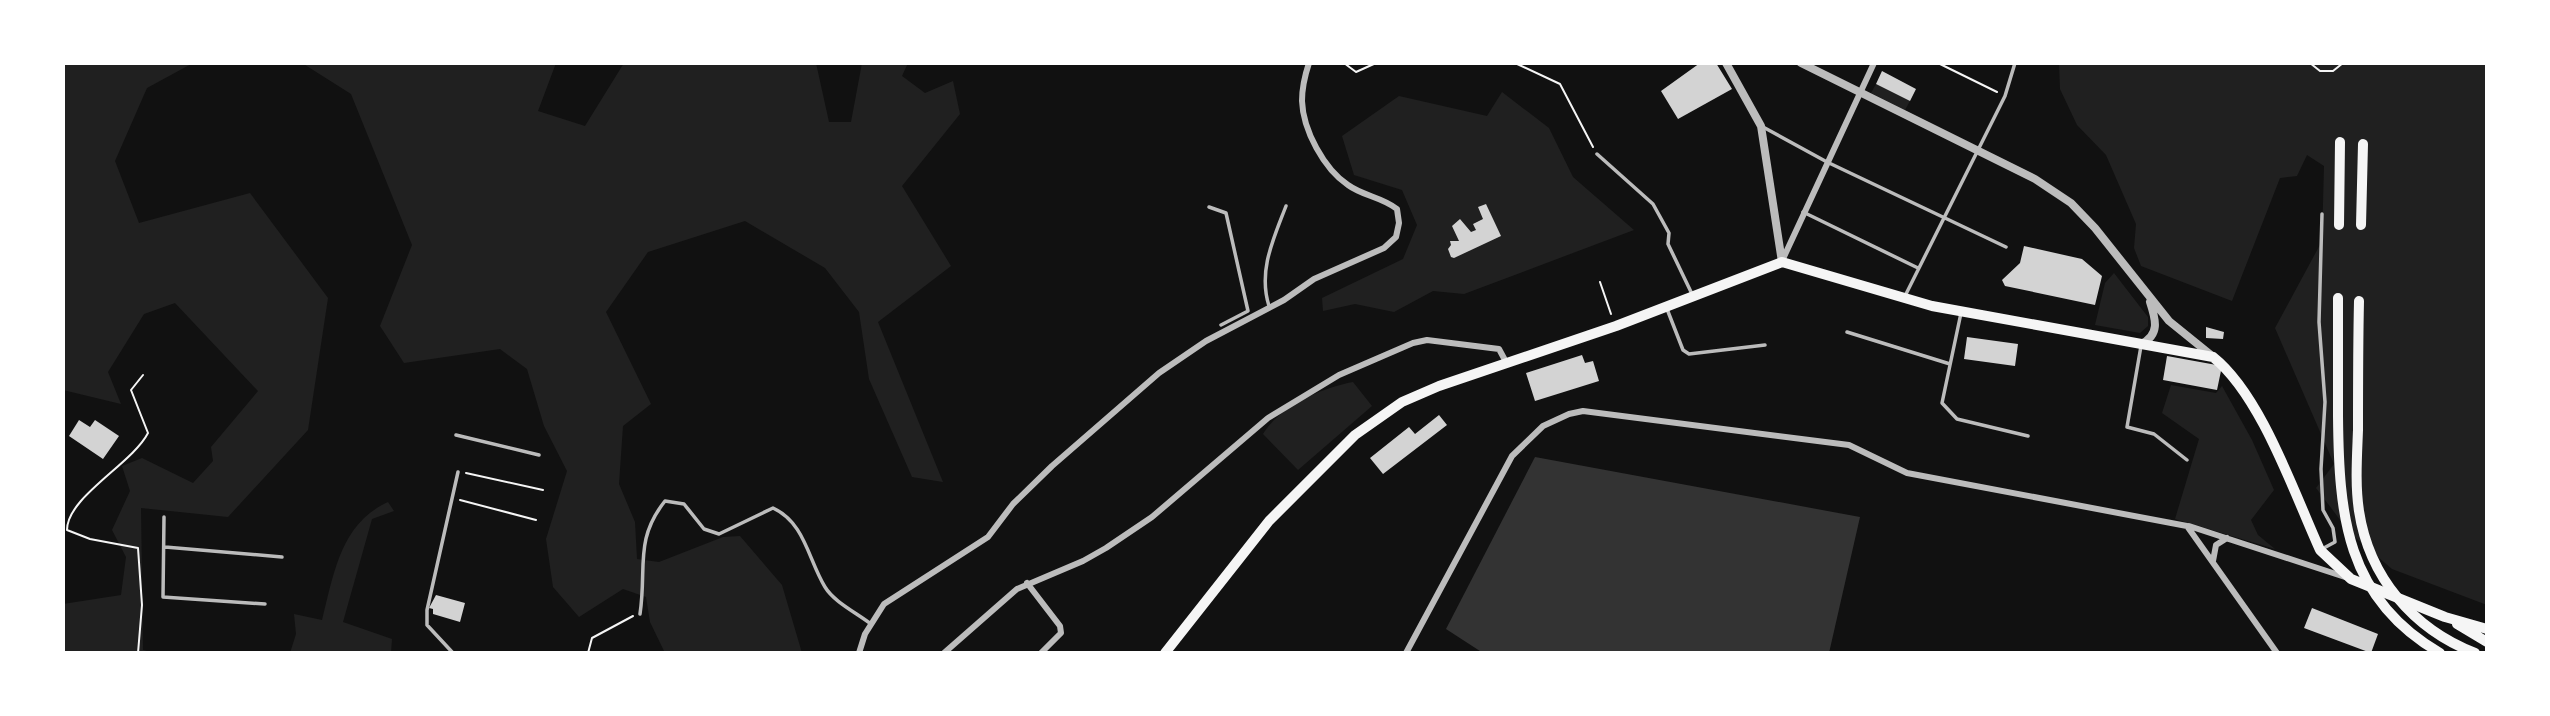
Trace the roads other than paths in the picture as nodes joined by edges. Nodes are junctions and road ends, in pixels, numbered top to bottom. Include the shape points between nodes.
1 (1308, 63) edge
2 (1727, 63) edge
3 (1801, 63) edge
4 (1874, 63) edge
5 (2015, 63) edge
6 (1859, 94) junction
7 (1762, 126) junction
8 (2340, 142) dead end
9 (2363, 144) dead end
10 (1977, 149) junction
11 (1597, 154) road end
12 (1827, 162) junction
13 (1286, 206) dead end
14 (1209, 207) dead end
15 (1803, 212) junction
16 (2322, 214) dead end
17 (1944, 215) junction
18 (2339, 225) dead end
19 (2361, 225) dead end
20 (2006, 247) dead end
21 (1782, 262) junction
22 (1918, 268) junction
23 (1693, 296) junction
24 (2149, 297) junction
25 (1904, 298) junction
26 (2339, 298) dead end
27 (2358, 302) dead end
28 (1667, 307) junction
29 (1270, 308) junction
30 (1961, 311) junction
31 (1221, 325) dead end
32 (1847, 332) dead end
33 (2141, 344) junction
34 (1765, 345) dead end
35 (2213, 357) junction
36 (1506, 362) junction
37 (1950, 364) junction
38 (456, 435) dead end
39 (2028, 436) dead end
40 (539, 456) dead end
41 (2187, 460) dead end
42 (458, 472) road end
43 (164, 517) dead end
44 (2187, 526) junction
45 (2227, 538) junction
46 (165, 547) junction
47 (2320, 550) junction
48 (282, 557) dead end
49 (2214, 562) junction
50 (2351, 579) junction
51 (1027, 583) junction
52 (265, 604) dead end
53 (639, 614) road end
54 (2445, 617) junction
55 (872, 624) junction
56 (2487, 629) edge
57 (2487, 642) edge
58 (2277, 652) edge
59 (453, 653) edge
60 (859, 653) edge
61 (944, 653) edge
62 (1041, 653) edge
63 (1166, 653) edge
64 (1406, 653) edge
65 (2440, 653) edge
66 (2475, 653) edge

1 - 29 street via 1303,111 1326,165 1346,185 1397,209 1399,223 1395,237 1384,248 1314,279
2 - 7 street
3 - 6 street
4 - 6 street
5 - 10 lane via 2006,96
6 - 10 street
6 - 12 street
7 - 12 lane
7 - 21 street
8 - 18 main road
9 - 19 main road
10 - 17 lane
10 - 24 street via 2071,203
11 - 23 lane via 1653,205
12 - 15 street
12 - 17 lane
13 - 29 lane via 1267,255 1263,286
14 - 31 lane via 1226,213 1248,311
15 - 21 street
15 - 22 lane
16 - 47 lane via 2323,510 2335,542
17 - 20 lane
17 - 22 lane
21 - 23 main road
21 - 25 main road
22 - 25 lane
23 - 28 main road
24 - 33 street via 2155,330 2150,340
24 - 35 street via 2169,321
25 - 30 main road
26 - 65 main road via 2339,484 2349,539 2374,592 2410,631
27 - 66 main road via 2357,489 2366,543 2387,587 2439,635
28 - 34 lane via 1689,355
28 - 36 main road
29 - 55 street via 1206,341 1158,373 1052,466 1013,504 988,537 884,604
30 - 33 main road
30 - 37 lane
32 - 37 lane
33 - 35 main road
33 - 41 lane via 2127,427 2154,433
35 - 47 main road via 2250,398
36 - 51 street via 1499,349 1427,340 1339,376 1268,418 1152,517 1106,548
36 - 63 main road via 1402,402 1356,435 1269,521
37 - 39 lane via 1942,403 1957,419
38 - 40 lane
42 - 59 lane via 431,586 427,625
43 - 46 lane
44 - 45 street
44 - 49 street
44 - 64 street via 1907,474 1849,444 1583,411 1543,426 1512,456
45 - 49 street via 2213,549
45 - 50 street
46 - 48 lane
46 - 52 lane via 163,597
47 - 50 main road
49 - 58 street
50 - 54 main road
51 - 61 street
51 - 62 street via 1060,626 1060,633
53 - 55 lane via 646,535 665,501 684,504 704,529 719,534 773,508 787,514 808,547 825,589
54 - 56 main road
54 - 57 main road
55 - 60 street

